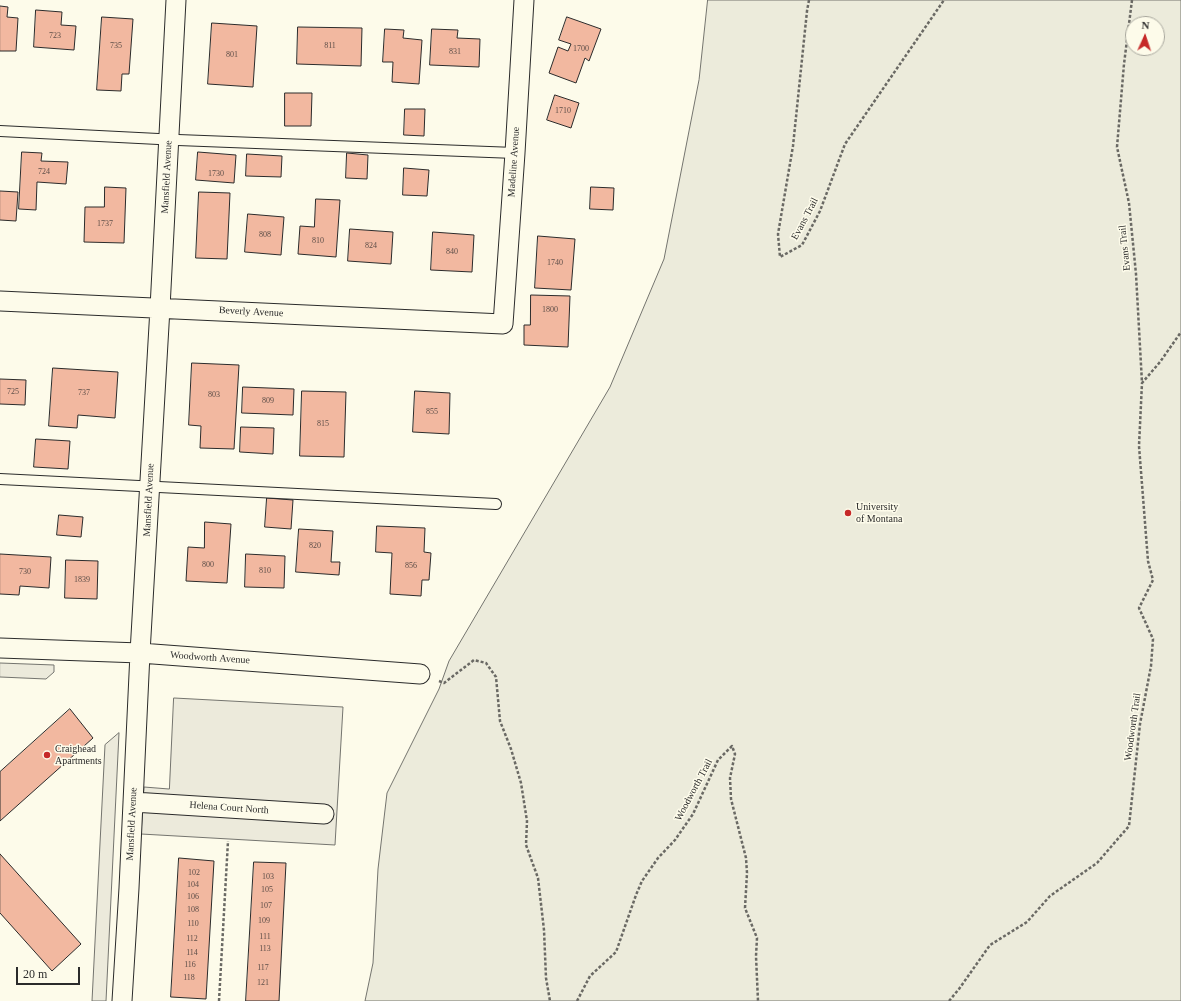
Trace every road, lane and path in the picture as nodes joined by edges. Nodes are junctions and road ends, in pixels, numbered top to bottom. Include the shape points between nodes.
1 (176, 0) edge
2 (524, 0) edge
3 (810, 0) edge
4 (944, 0) edge
5 (1132, 0) edge
6 (0, 131) edge
7 (168, 140) junction
8 (515, 153) junction
9 (0, 301) edge
10 (160, 308) junction
11 (503, 324) joint
12 (1181, 332) edge
13 (1142, 384) junction
14 (0, 479) edge
15 (150, 488) junction
16 (496, 504) dead end
17 (0, 648) edge
18 (140, 653) junction
19 (420, 674) joint
20 (133, 802) junction
21 (324, 814) dead end
22 (228, 841) dead end
23 (122, 1001) edge
24 (219, 1001) edge
25 (550, 1001) edge
26 (578, 1001) edge
27 (758, 1001) edge
28 (949, 1001) edge

1 - 7 street, Mansfield Avenue
2 - 8 street, Madeline Avenue
3 - 4 path, Evans Trail via 793,146 778,234 780,257 802,245 820,211 845,144
5 - 13 path, Evans Trail via 1117,147 1129,203
6 - 7 lane
7 - 8 lane
7 - 10 street, Mansfield Avenue
8 - 11 street, Madeline Avenue
9 - 10 street, Beverly Avenue
10 - 11 street, Beverly Avenue
10 - 15 street, Mansfield Avenue
12 - 13 path
13 - 28 path, Woodworth Trail via 1139,446 1148,561 1153,580 1139,608 1153,639 1151,666 1140,724 1129,826 1097,863 1050,896 1027,922 990,945
14 - 15 lane
15 - 16 lane
15 - 18 street, Mansfield Avenue
17 - 18 street, Woodworth Avenue
18 - 19 street, Woodworth Avenue
18 - 20 street, Mansfield Avenue
19 - 25 path via 444,683 474,660 486,663 496,677 500,721 521,783 527,821 526,845 538,878
20 - 21 street, Helena Court North
20 - 23 street, Mansfield Avenue
22 - 24 path
26 - 27 path, Woodworth Trail via 590,976 616,952 642,881 693,814 718,760 732,746 735,754 730,778 731,799 746,858 745,908 757,938

